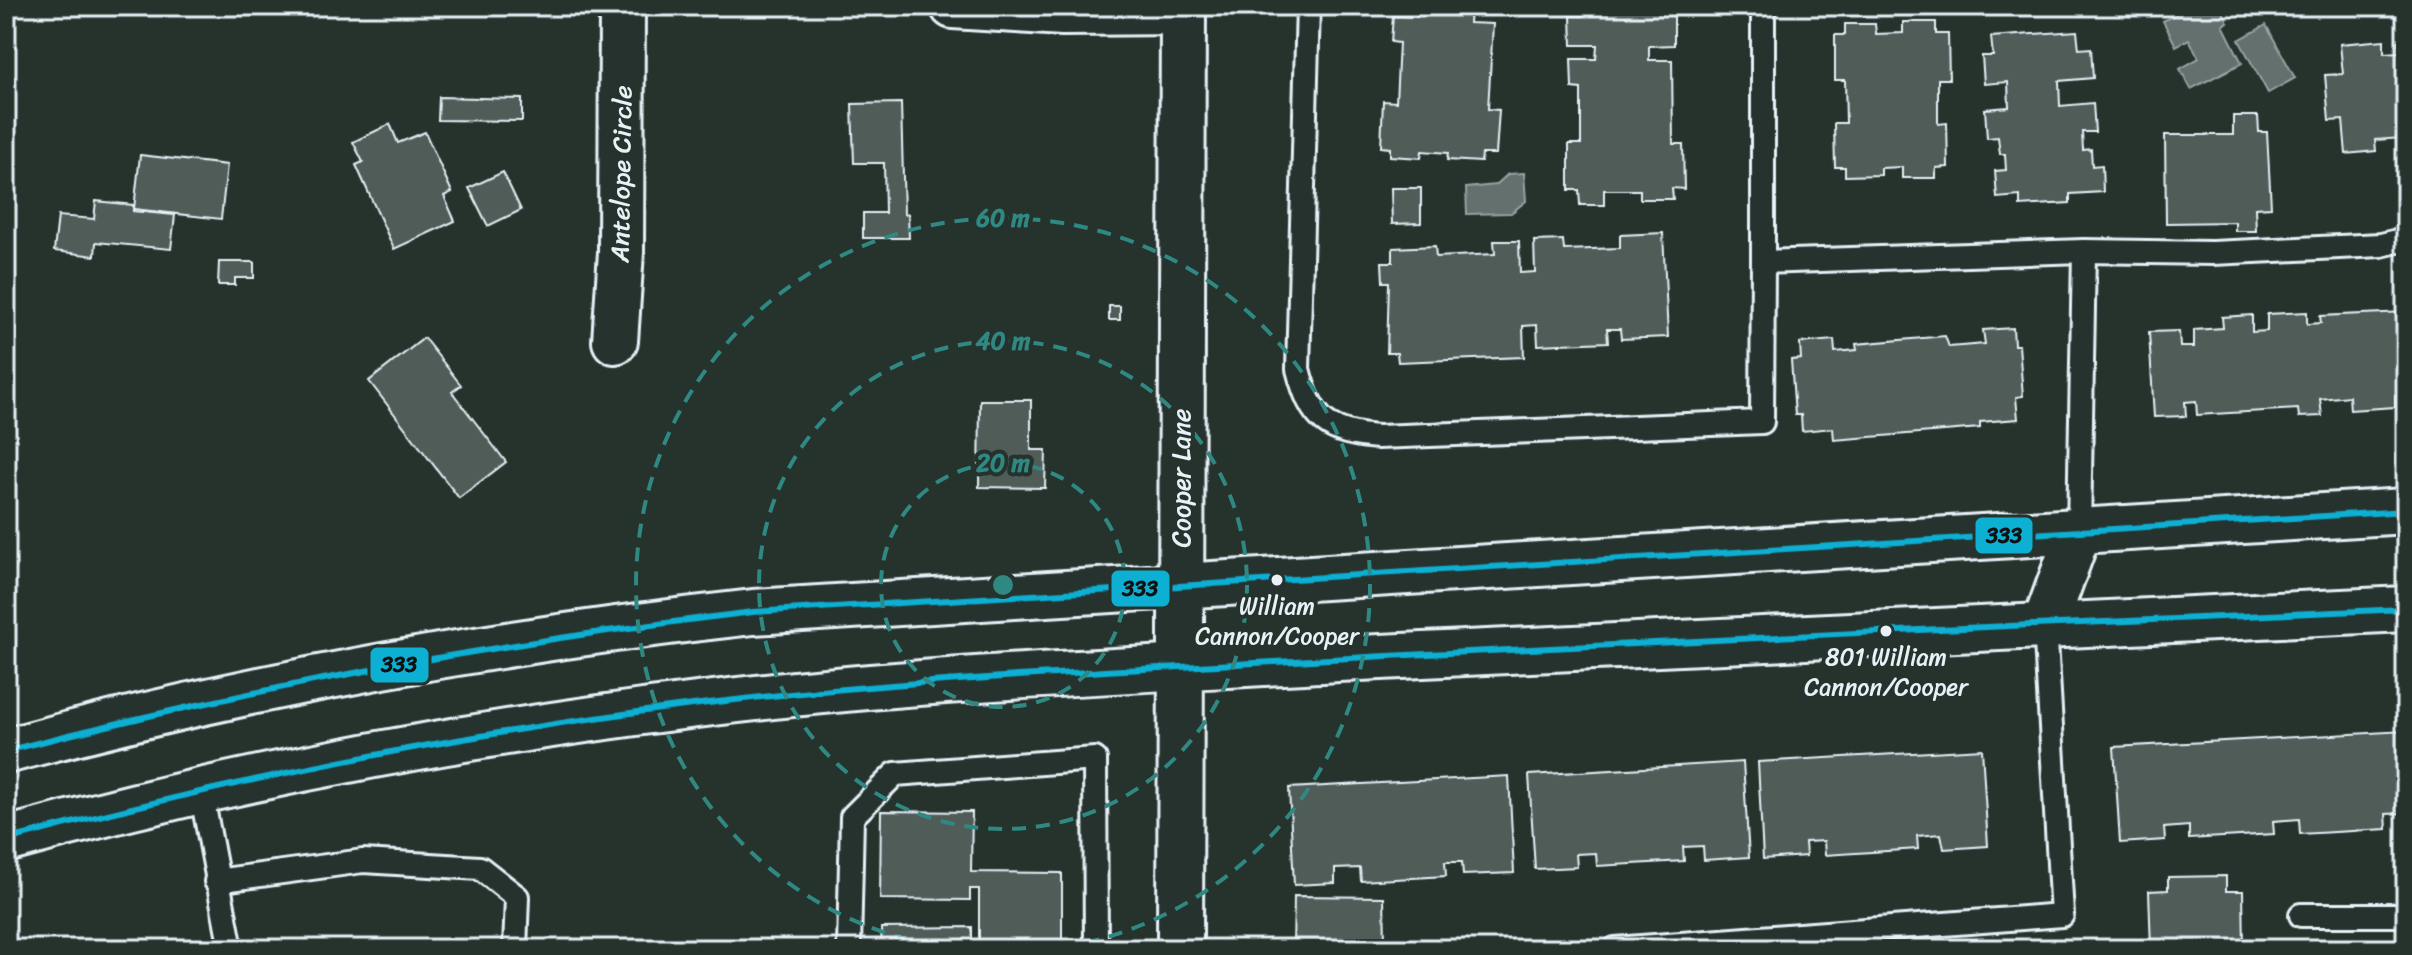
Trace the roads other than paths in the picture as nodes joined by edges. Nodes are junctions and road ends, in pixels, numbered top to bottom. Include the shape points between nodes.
1 (622, 6) edge
2 (953, 6) edge
3 (1308, 6) edge
4 (1763, 6) edge
5 (1183, 9) edge
6 (2406, 239) edge
7 (2084, 251) junction
8 (1763, 262) junction
9 (615, 341) dead end
10 (2406, 511) edge
11 (2079, 531) junction
12 (1180, 585) junction
13 (2406, 609) edge
14 (2045, 624) junction
15 (1179, 668) junction
16 (6, 751) edge
17 (201, 791) junction
18 (6, 840) edge
19 (216, 881) junction
20 (2301, 915) dead end
21 (2406, 915) edge
22 (1882, 940) edge
23 (231, 949) edge
24 (515, 949) edge
25 (849, 949) edge
26 (1096, 949) edge
27 (1180, 949) edge
28 (1615, 949) edge

1 - 9 main road, Antelope Circle via 621,252
2 - 5 main road via 1063,13
3 - 8 lane via 1298,369 1323,421 1345,435 1762,422
4 - 8 lane
5 - 12 main road, Cooper Lane
6 - 7 lane via 2381,245 2212,253
7 - 8 lane
7 - 11 lane
10 - 11 main road
11 - 12 main road
11 - 14 main road
12 - 15 main road, Cooper Lane
12 - 16 main road via 753,612 616,627 310,678
13 - 14 main road
14 - 15 main road
14 - 22 lane via 2062,915
15 - 17 main road via 865,688 697,705 362,757
15 - 27 main road, Cooper Lane
17 - 18 main road
17 - 19 lane
19 - 23 lane
19 - 24 lane via 363,861 480,868 517,897
20 - 21 lane
22 - 28 lane
25 - 26 lane via 852,817 895,774 1095,759

